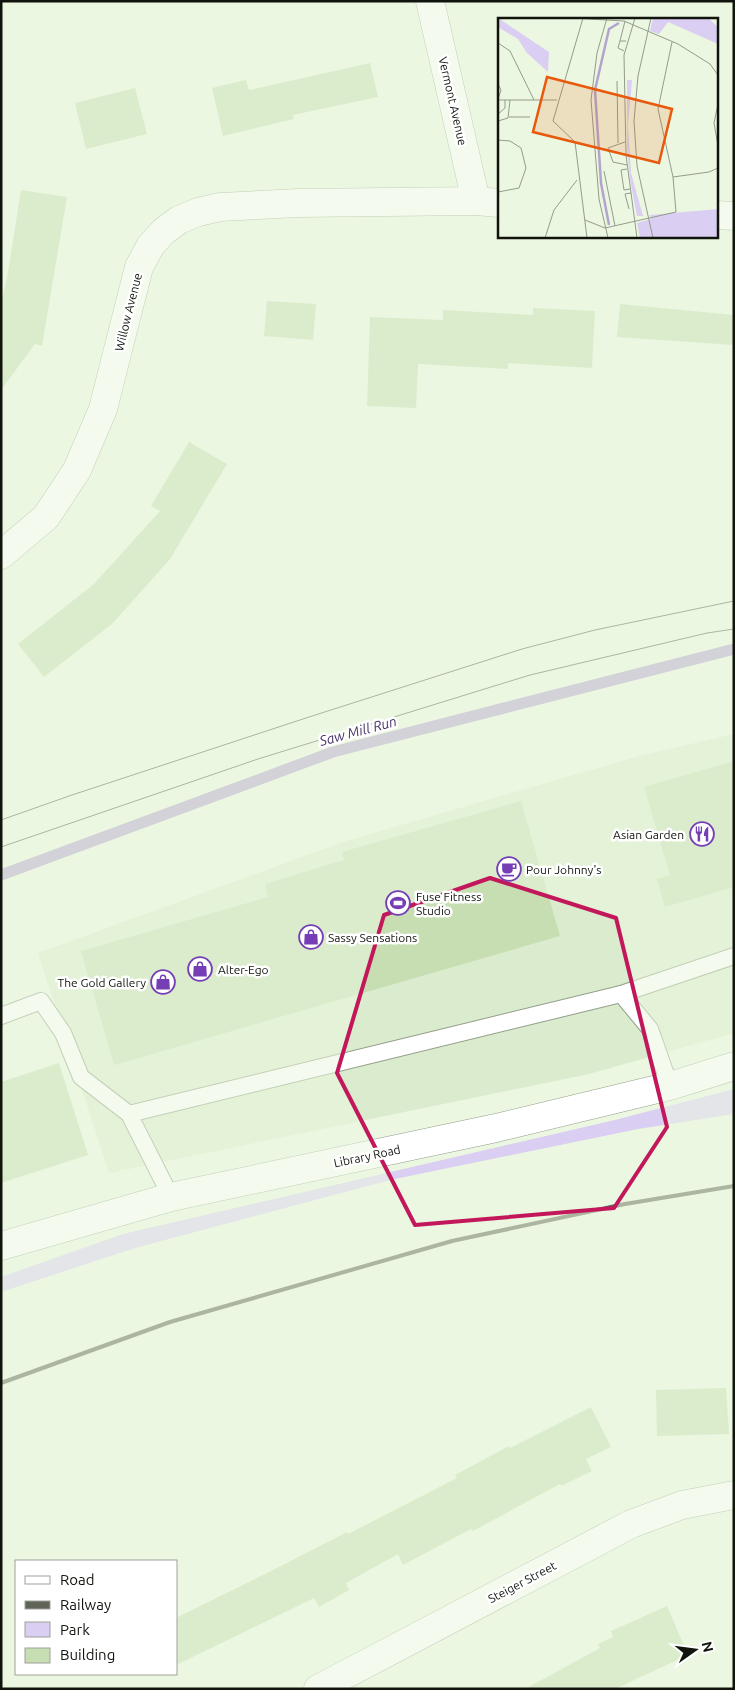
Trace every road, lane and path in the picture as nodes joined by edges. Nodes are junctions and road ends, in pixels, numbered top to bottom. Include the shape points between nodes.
1 (430, 1) edge
2 (487, 202) edge
3 (718, 215) edge
4 (734, 216) edge
5 (1, 555) edge
6 (734, 956) edge
7 (621, 994) junction
8 (1, 1016) edge
9 (734, 1066) edge
10 (670, 1086) junction
11 (129, 1114) junction
12 (171, 1197) junction
13 (1, 1246) edge
14 (734, 1495) edge
15 (318, 1689) edge

1 - 2 street, Vermont Avenue
2 - 5 street, Willow Avenue via 298,203 220,207 198,212 164,230 139,267 103,409 76,470 46,517
3 - 4 street
6 - 7 lane
7 - 10 lane via 650,1028
7 - 11 lane
8 - 11 lane via 41,1001 63,1033 81,1077
9 - 10 street, Library Road
10 - 12 street, Library Road via 496,1128
11 - 12 lane
12 - 13 street, Library Road
14 - 15 street, Steiger Street via 682,1505 631,1524

